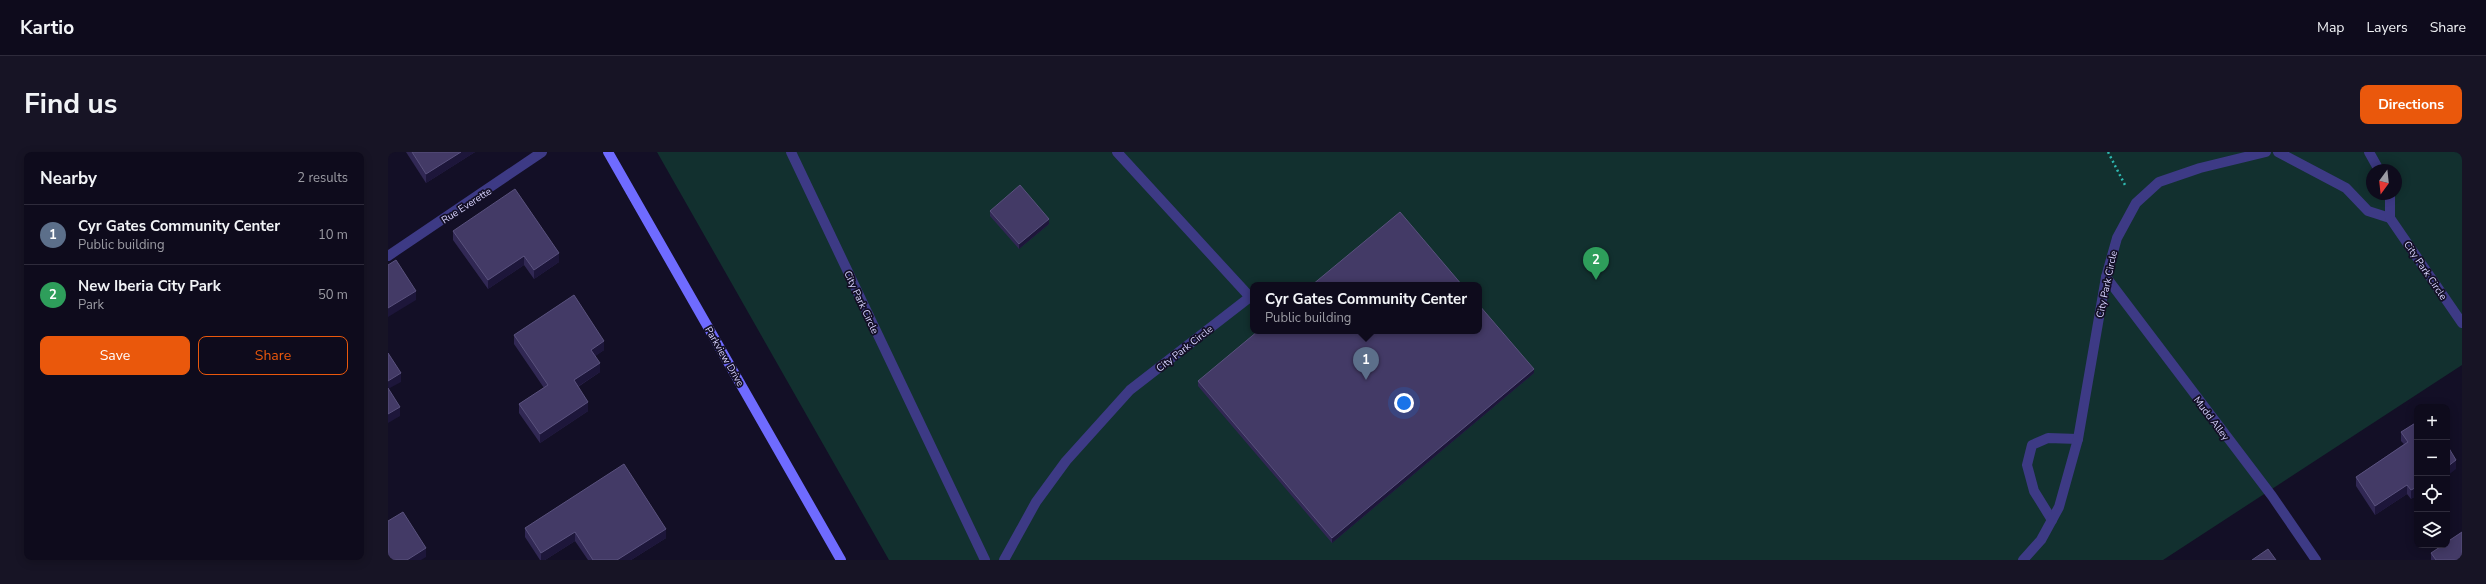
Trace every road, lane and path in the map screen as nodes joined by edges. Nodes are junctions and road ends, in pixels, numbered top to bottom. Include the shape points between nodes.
1 (542, 152) edge
2 (608, 152) edge
3 (791, 152) edge
4 (1117, 152) edge
5 (2108, 152) edge
6 (2266, 152) edge
7 (2278, 152) edge
8 (2369, 152) edge
9 (2376, 164) edge
10 (2390, 200) edge
11 (2136, 203) junction
12 (2390, 218) junction
13 (388, 256) edge
14 (2106, 277) junction
15 (2462, 323) edge
16 (2078, 439) junction
17 (2052, 520) junction
18 (841, 560) edge
19 (985, 560) edge
20 (1004, 560) edge
21 (2023, 560) edge
22 (2316, 560) edge

1 - 13 street, Rue Everette
2 - 18 main road, Parkview Drive
3 - 19 street, City Park Circle
4 - 20 street, City Park Circle via 1250,297 1130,390 1053,479 1036,502
5 - 11 path
6 - 11 street, City Park Circle via 2200,168 2159,182
7 - 12 street via 2346,188 2368,211
8 - 9 street
10 - 12 street
11 - 14 street, City Park Circle via 2117,238
12 - 15 street, City Park Circle
14 - 16 street, City Park Circle
14 - 22 street, Mudd Alley via 2272,496
16 - 17 street, City Park Circle via 2059,507
16 - 17 street via 2048,438 2032,445 2026,465 2034,491
17 - 21 street, City Park Circle via 2041,540

